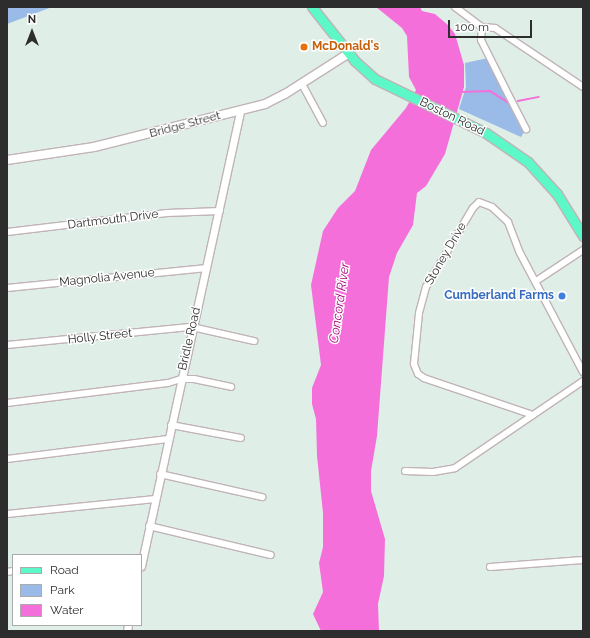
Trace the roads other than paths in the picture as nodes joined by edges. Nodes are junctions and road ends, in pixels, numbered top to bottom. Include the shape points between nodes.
1 (312, 7) edge
2 (455, 7) edge
3 (482, 27) junction
4 (349, 53) junction
5 (302, 84) junction
6 (583, 87) edge
7 (240, 111) junction
8 (323, 123) dead end
9 (526, 130) dead end
10 (7, 160) edge
11 (220, 211) junction
12 (7, 232) edge
13 (583, 236) edge
14 (583, 250) edge
15 (207, 268) junction
16 (536, 281) junction
17 (7, 288) edge
18 (192, 326) junction
19 (254, 341) dead end
20 (7, 345) edge
21 (583, 372) edge
22 (181, 379) junction
23 (583, 381) edge
24 (231, 387) dead end
25 (7, 403) edge
26 (533, 415) junction
27 (171, 425) junction
28 (241, 438) dead end
29 (168, 439) junction
30 (7, 459) edge
31 (405, 471) dead end
32 (160, 474) junction
33 (262, 497) dead end
34 (155, 499) junction
35 (7, 514) edge
36 (149, 526) junction
37 (271, 555) dead end
38 (142, 558) edge
39 (583, 560) edge
40 (490, 567) dead end

1 - 4 main road, Boston Road
2 - 3 street
3 - 6 street via 494,28
3 - 9 street via 481,40
4 - 5 main road, Bridge Street
4 - 13 main road, Boston Road via 375,79 465,122 528,162 557,194
5 - 7 main road, Bridge Street via 265,104
5 - 8 street
7 - 10 main road, Bridge Street via 94,147
7 - 11 street, Bridle Road
11 - 12 street, Dartmouth Drive via 167,213
11 - 15 street, Bridle Road
14 - 16 street
15 - 17 street, Magnolia Avenue
15 - 18 street, Bridle Road
16 - 21 street
16 - 26 street, Stoney Drive via 520,252 508,222 492,207 479,202 426,287 419,313 414,357 416,370 424,378
18 - 19 street, Holly Street
18 - 20 street, Holly Street
18 - 22 street, Bridle Road
22 - 24 street via 194,379
22 - 25 street via 168,383
22 - 27 street, Bridle Road
23 - 26 street
26 - 31 street via 455,468 433,472
27 - 28 street
27 - 29 street, Bridle Road
29 - 30 street
29 - 32 street, Bridle Road
32 - 33 street
32 - 34 street, Bridle Road
34 - 35 street
34 - 36 street, Bridle Road
36 - 37 street
36 - 38 street, Bridle Road
39 - 40 street

